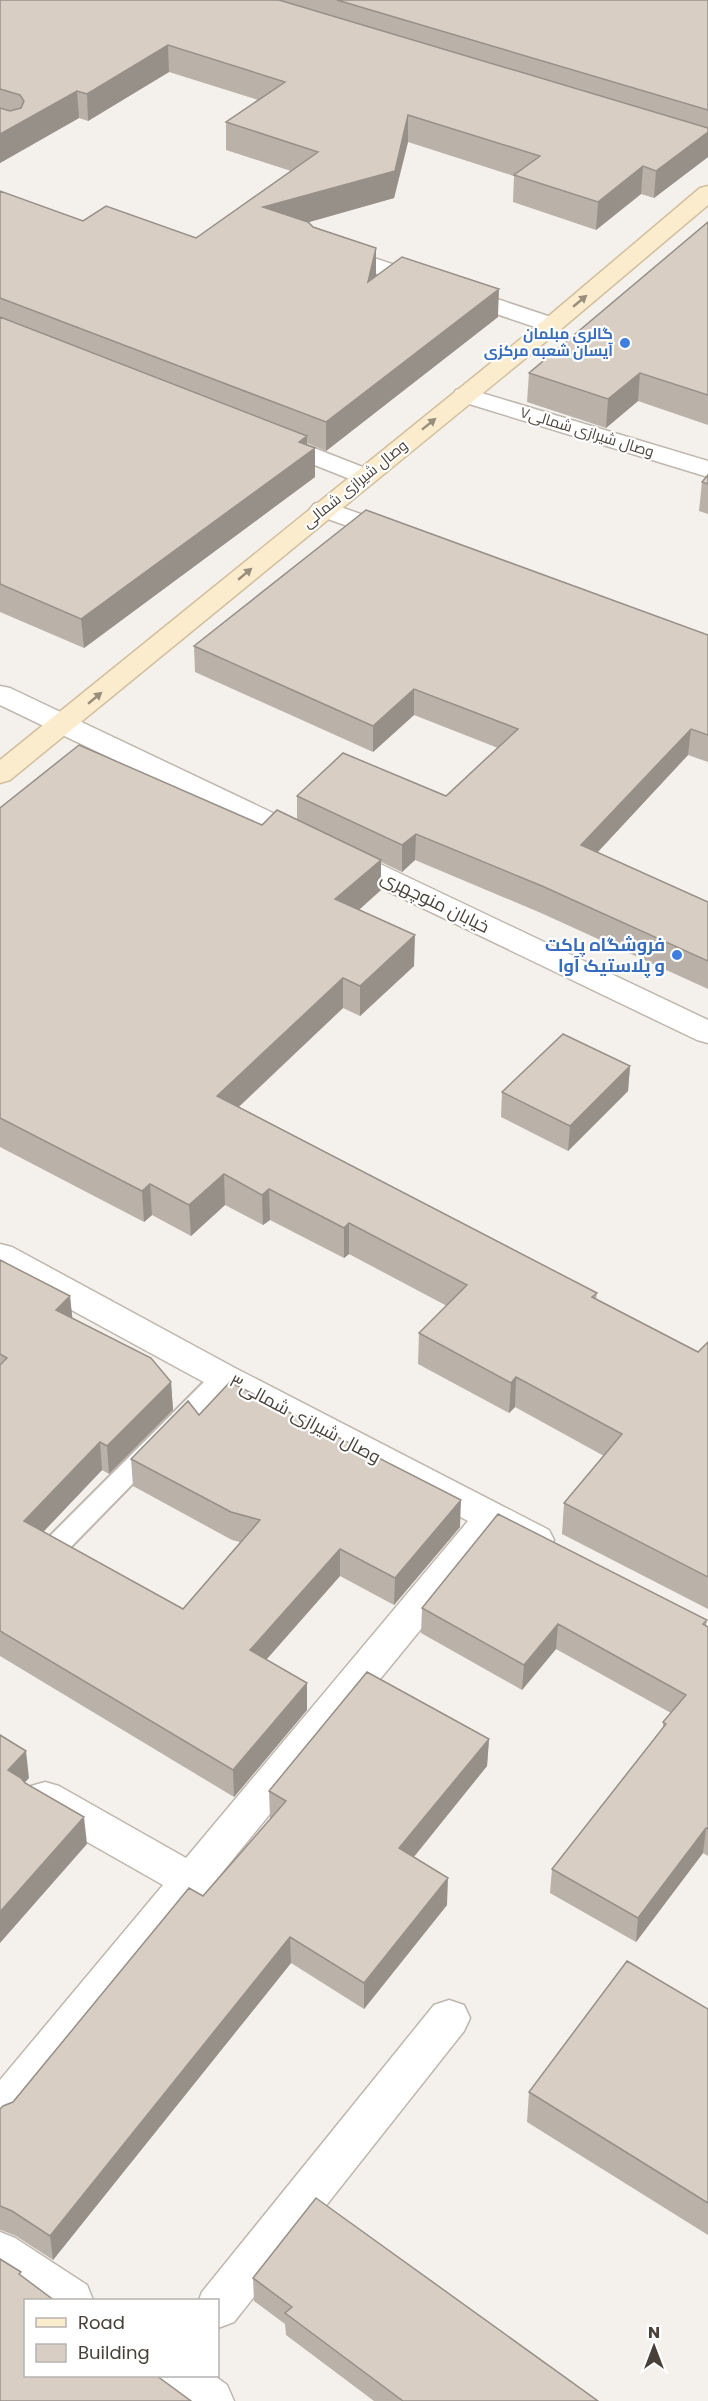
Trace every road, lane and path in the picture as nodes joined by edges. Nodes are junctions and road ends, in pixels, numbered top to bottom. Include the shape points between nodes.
1 (708, 193) edge
2 (322, 248) edge
3 (552, 325) junction
4 (465, 395) junction
5 (254, 433) edge
6 (708, 469) edge
7 (364, 476) junction
8 (323, 509) junction
9 (422, 545) edge
10 (0, 694) edge
11 (62, 725) junction
12 (0, 774) edge
13 (708, 1033) edge
14 (0, 1256) edge
15 (223, 1377) junction
16 (492, 1517) junction
17 (52, 1550) edge
18 (564, 1554) edge
19 (43, 1796) edge
20 (190, 1880) junction
21 (449, 2018) dead end
22 (0, 2112) edge
23 (0, 2253) edge
24 (68, 2299) edge
25 (219, 2306) edge
26 (181, 2377) edge
27 (211, 2401) edge

3 -> 1 main road, وصال شیرازی شمالی
2 - 3 street
3 - 4 main road, وصال شیرازی شمالی
4 - 6 street, وصال شیرازی شمالی۷
7 -> 4 main road, وصال شیرازی شمالی
5 - 7 street
7 - 8 main road, وصال شیرازی شمالی
8 - 9 street
11 -> 8 main road, وصال شیرازی شمالی
10 - 11 street, خیابان منوچهری
11 - 12 main road, وصال شیرازی شمالی
11 - 13 street, خیابان منوچهری
14 - 15 street, وصال شیرازی شمالی۳
15 - 16 street, وصال شیرازی شمالی۳
15 - 17 lane
16 - 18 street, وصال شیرازی شمالی۳
16 - 20 street
19 - 20 street
20 - 22 street
21 - 25 street
23 - 24 street
26 - 27 street

